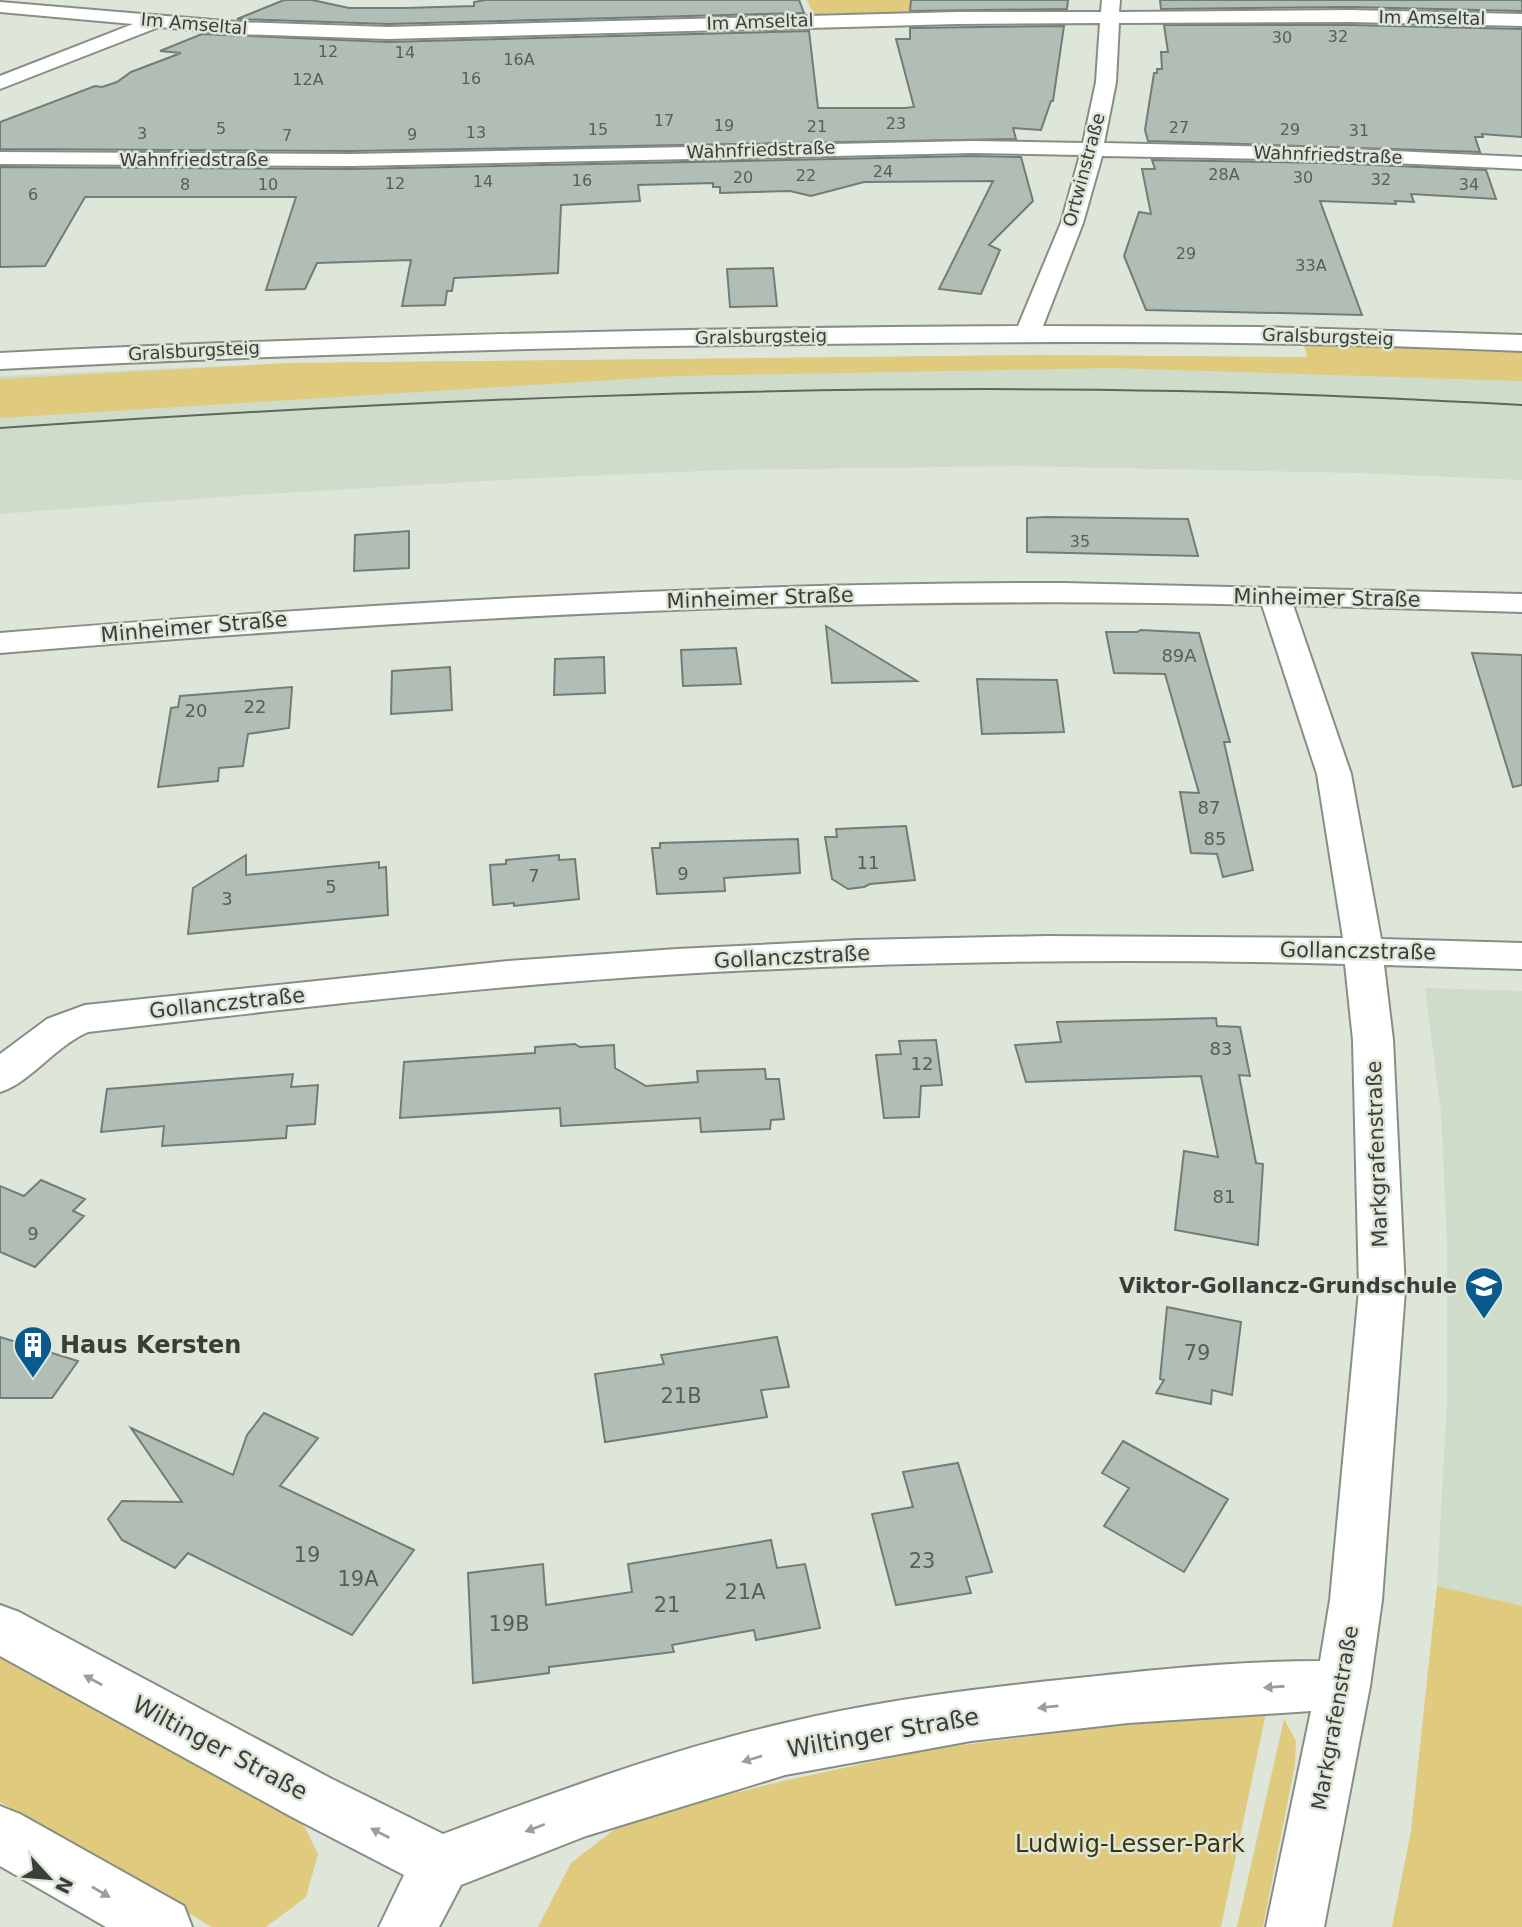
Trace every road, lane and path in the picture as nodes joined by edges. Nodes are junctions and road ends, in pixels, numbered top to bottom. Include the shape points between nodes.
1 (198, 5) dead end
2 (0, 7) edge
3 (1112, 8) edge
4 (1522, 20) edge
5 (158, 21) junction
6 (0, 83) edge
7 (1093, 148) junction
8 (0, 158) edge
9 (1522, 163) edge
10 (1028, 333) junction
11 (1522, 343) edge
12 (0, 361) edge
13 (1275, 597) junction
14 (1522, 603) edge
15 (0, 643) edge
16 (1363, 949) junction
17 (1522, 956) edge
18 (0, 1077) edge
19 (0, 1629) edge
20 (1343, 1686) junction
21 (0, 1834) edge
22 (441, 1864) junction
23 (163, 1927) edge
24 (408, 1927) edge
25 (1295, 1927) edge

1 - 5 street
2 - 5 street, Im Amseltal
3 - 4 street, Im Amseltal
3 - 5 street, Im Amseltal via 401,33 309,32
3 - 7 street, Ortwinstraße via 1106,82
5 - 6 street
7 - 8 street, Wahnfriedstraße via 871,147 338,160
7 - 9 street, Wahnfriedstraße
7 - 10 street, Ortwinstraße via 1072,223
10 - 11 street, Gralsburgsteig
10 - 12 street, Gralsburgsteig via 349,344
13 - 14 street, Minheimer Straße
13 - 15 street, Minheimer Straße via 908,593 531,605 279,619
13 - 16 street, Markgrafenstraße via 1334,774
16 - 17 street, Gollanczstraße
16 - 18 street, Gollanczstraße via 757,957 473,977 65,1024
16 - 20 street, Markgrafenstraße via 1373,1040 1381,1290 1356,1600
22 -> 19 street, Wiltinger Straße
20 -> 22 street, Wiltinger Straße via 1141,1697 984,1714 785,1749 586,1808
20 - 25 street, Markgrafenstraße
21 -> 23 street
22 - 24 street

